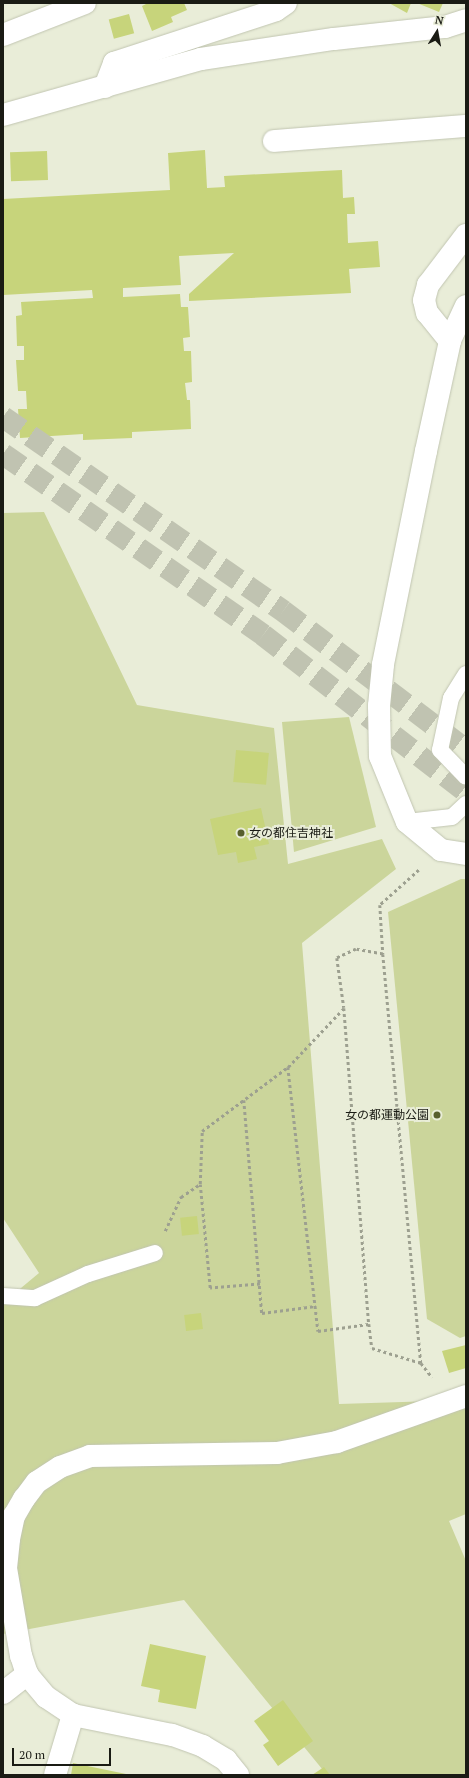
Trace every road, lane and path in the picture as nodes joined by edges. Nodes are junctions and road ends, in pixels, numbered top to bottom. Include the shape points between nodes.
1 (84, 3) edge
2 (286, 3) edge
3 (466, 20) edge
4 (3, 35) edge
5 (105, 87) junction
6 (3, 115) edge
7 (466, 126) edge
8 (274, 142) dead end
9 (466, 235) edge
10 (466, 306) edge
11 (450, 341) junction
12 (466, 674) edge
13 (466, 777) edge
14 (466, 805) edge
15 (407, 822) junction
16 (441, 850) junction
17 (466, 854) edge
18 (382, 954) junction
19 (344, 1008) junction
20 (288, 1067) junction
21 (244, 1099) junction
22 (200, 1184) junction
23 (155, 1253) joint
24 (260, 1284) junction
25 (3, 1296) edge
26 (316, 1306) junction
27 (370, 1324) junction
28 (466, 1396) edge
29 (27, 1674) junction
30 (3, 1693) edge
31 (73, 1715) junction
32 (55, 1775) edge
33 (238, 1775) edge

1 - 4 street
2 - 5 street via 276,10 114,63
3 - 5 street via 445,28 334,38 201,59
5 - 6 street
7 - 8 street
9 - 11 street via 428,285 424,300 430,318
10 - 11 street
11 - 15 street via 384,657 380,693 380,756
12 - 13 lane via 451,698 440,750
14 - 15 lane via 452,817
15 - 16 street
16 - 17 street
16 - 18 path via 380,905
18 - 19 path via 356,949 337,958
18 - 27 path via 421,1363 372,1348
19 - 20 path
19 - 27 path
20 - 21 path
20 - 26 path
21 - 22 path via 202,1131
21 - 24 path
22 - 23 path via 181,1197
22 - 24 path via 210,1288
23 - 25 lane via 88,1274 35,1298
24 - 26 path via 262,1313
26 - 27 path via 318,1331
28 - 29 street via 336,1442 276,1453 90,1456 60,1466 37,1482 24,1499 14,1516 9,1539 6,1568 21,1656
29 - 30 street
29 - 31 street via 46,1697
31 - 32 street
31 - 33 street via 172,1735 203,1746 226,1760

